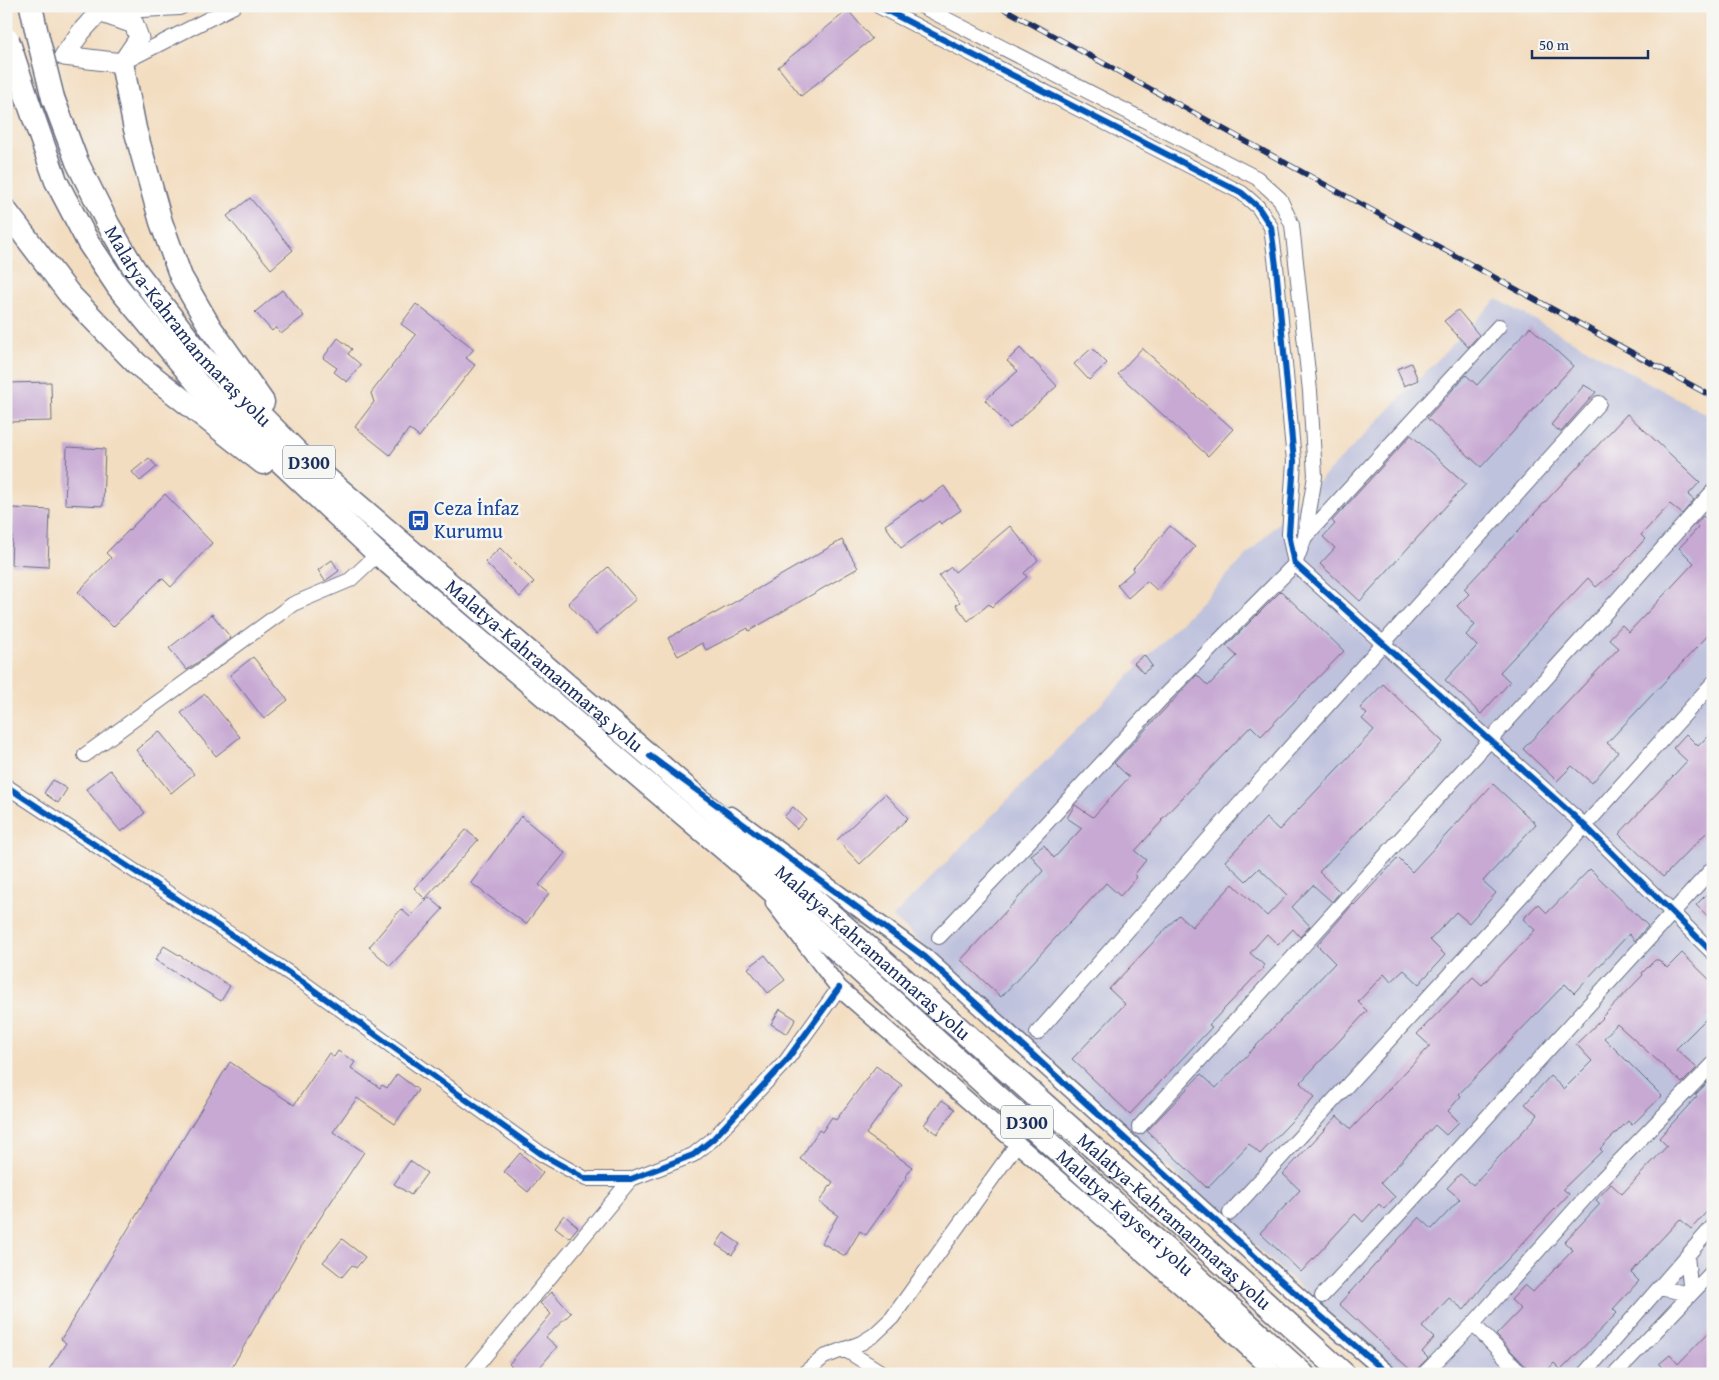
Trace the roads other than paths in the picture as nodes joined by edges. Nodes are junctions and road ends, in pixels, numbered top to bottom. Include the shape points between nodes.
1 (31, 6) edge
2 (182, 6) edge
3 (234, 6) edge
4 (878, 6) edge
5 (922, 6) edge
6 (98, 9) edge
7 (7, 36) edge
8 (122, 63) junction
9 (6, 211) edge
10 (1499, 326) dead end
11 (1599, 403) dead end
12 (303, 458) junction
13 (1713, 492) edge
14 (1305, 536) junction
15 (378, 554) junction
16 (1294, 564) junction
17 (1382, 645) junction
18 (1713, 683) edge
19 (1490, 741) junction
20 (85, 756) dead end
21 (650, 756) junction
22 (6, 786) edge
23 (1585, 826) junction
24 (1713, 868) edge
25 (750, 871) junction
26 (1672, 912) junction
27 (939, 937) dead end
28 (1713, 953) edge
29 (839, 988) junction
30 (1037, 1033) dead end
31 (1713, 1064) edge
32 (1139, 1127) dead end
33 (1017, 1144) junction
34 (631, 1179) junction
35 (1230, 1213) dead end
36 (1713, 1226) edge
37 (1687, 1256) junction
38 (1713, 1271) edge
39 (1658, 1288) junction
40 (1691, 1294) junction
41 (1322, 1296) dead end
42 (1473, 1324) junction
43 (844, 1349) junction
44 (470, 1374) edge
45 (804, 1374) edge
46 (884, 1374) edge
47 (1275, 1374) edge
48 (1303, 1374) edge
49 (1344, 1374) edge
50 (1388, 1374) edge
51 (1424, 1374) edge
52 (1522, 1374) edge
53 (1584, 1374) edge
54 (1615, 1374) edge

1 - 12 highway, Malatya-Kahramanmaraş yolu / D300, bridge via 54,98 77,162 135,270 200,354
2 - 6 street
3 - 8 street
4 - 16 street via 1242,194 1258,207 1271,227 1276,266 1294,461 1290,534
5 - 14 street via 1257,178 1280,199 1292,226 1310,391 1315,476
6 - 8 main road via 134,24 140,38
6 - 8 main road via 64,56
7 - 15 highway, Malatya-Kayseri yolu / D300, bridge via 56,181 88,242 118,287 198,384
8 - 12 highway via 135,129 161,222 181,277 210,327
9 - 15 highway via 70,295 137,364
10 - 14 street
11 - 17 street
12 - 21 highway, Malatya-Kahramanmaraş yolu / D300
13 - 19 street
14 - 16 street
15 - 20 street via 350,580 293,604
15 - 25 highway, Malatya-Kayseri yolu / D300
16 - 17 street
16 - 27 street via 1161,699
17 - 19 street
17 - 30 street
18 - 23 street
19 - 23 street
19 - 32 street
21 - 49 highway, Malatya-Kahramanmaraş yolu / D300 via 1155,1202
21 - 50 street via 925,957
22 - 34 street via 301,981 543,1155 586,1178
23 - 26 street
23 - 35 street
24 - 26 street
25 - 29 street
25 - 48 highway, Malatya-Kayseri yolu / D300
26 - 28 street
26 - 41 street
29 - 33 street
29 - 34 street via 786,1061 713,1139 693,1155
31 - 42 street via 1600,1181
33 - 43 street via 892,1318 874,1335
33 - 47 street via 1194,1298
34 - 44 street
36 - 37 street
37 - 39 street
37 - 40 street
38 - 40 street
39 - 40 street
39 - 53 street
40 - 54 street
42 - 51 street
42 - 52 street
43 - 45 street via 824,1357
43 - 46 street

